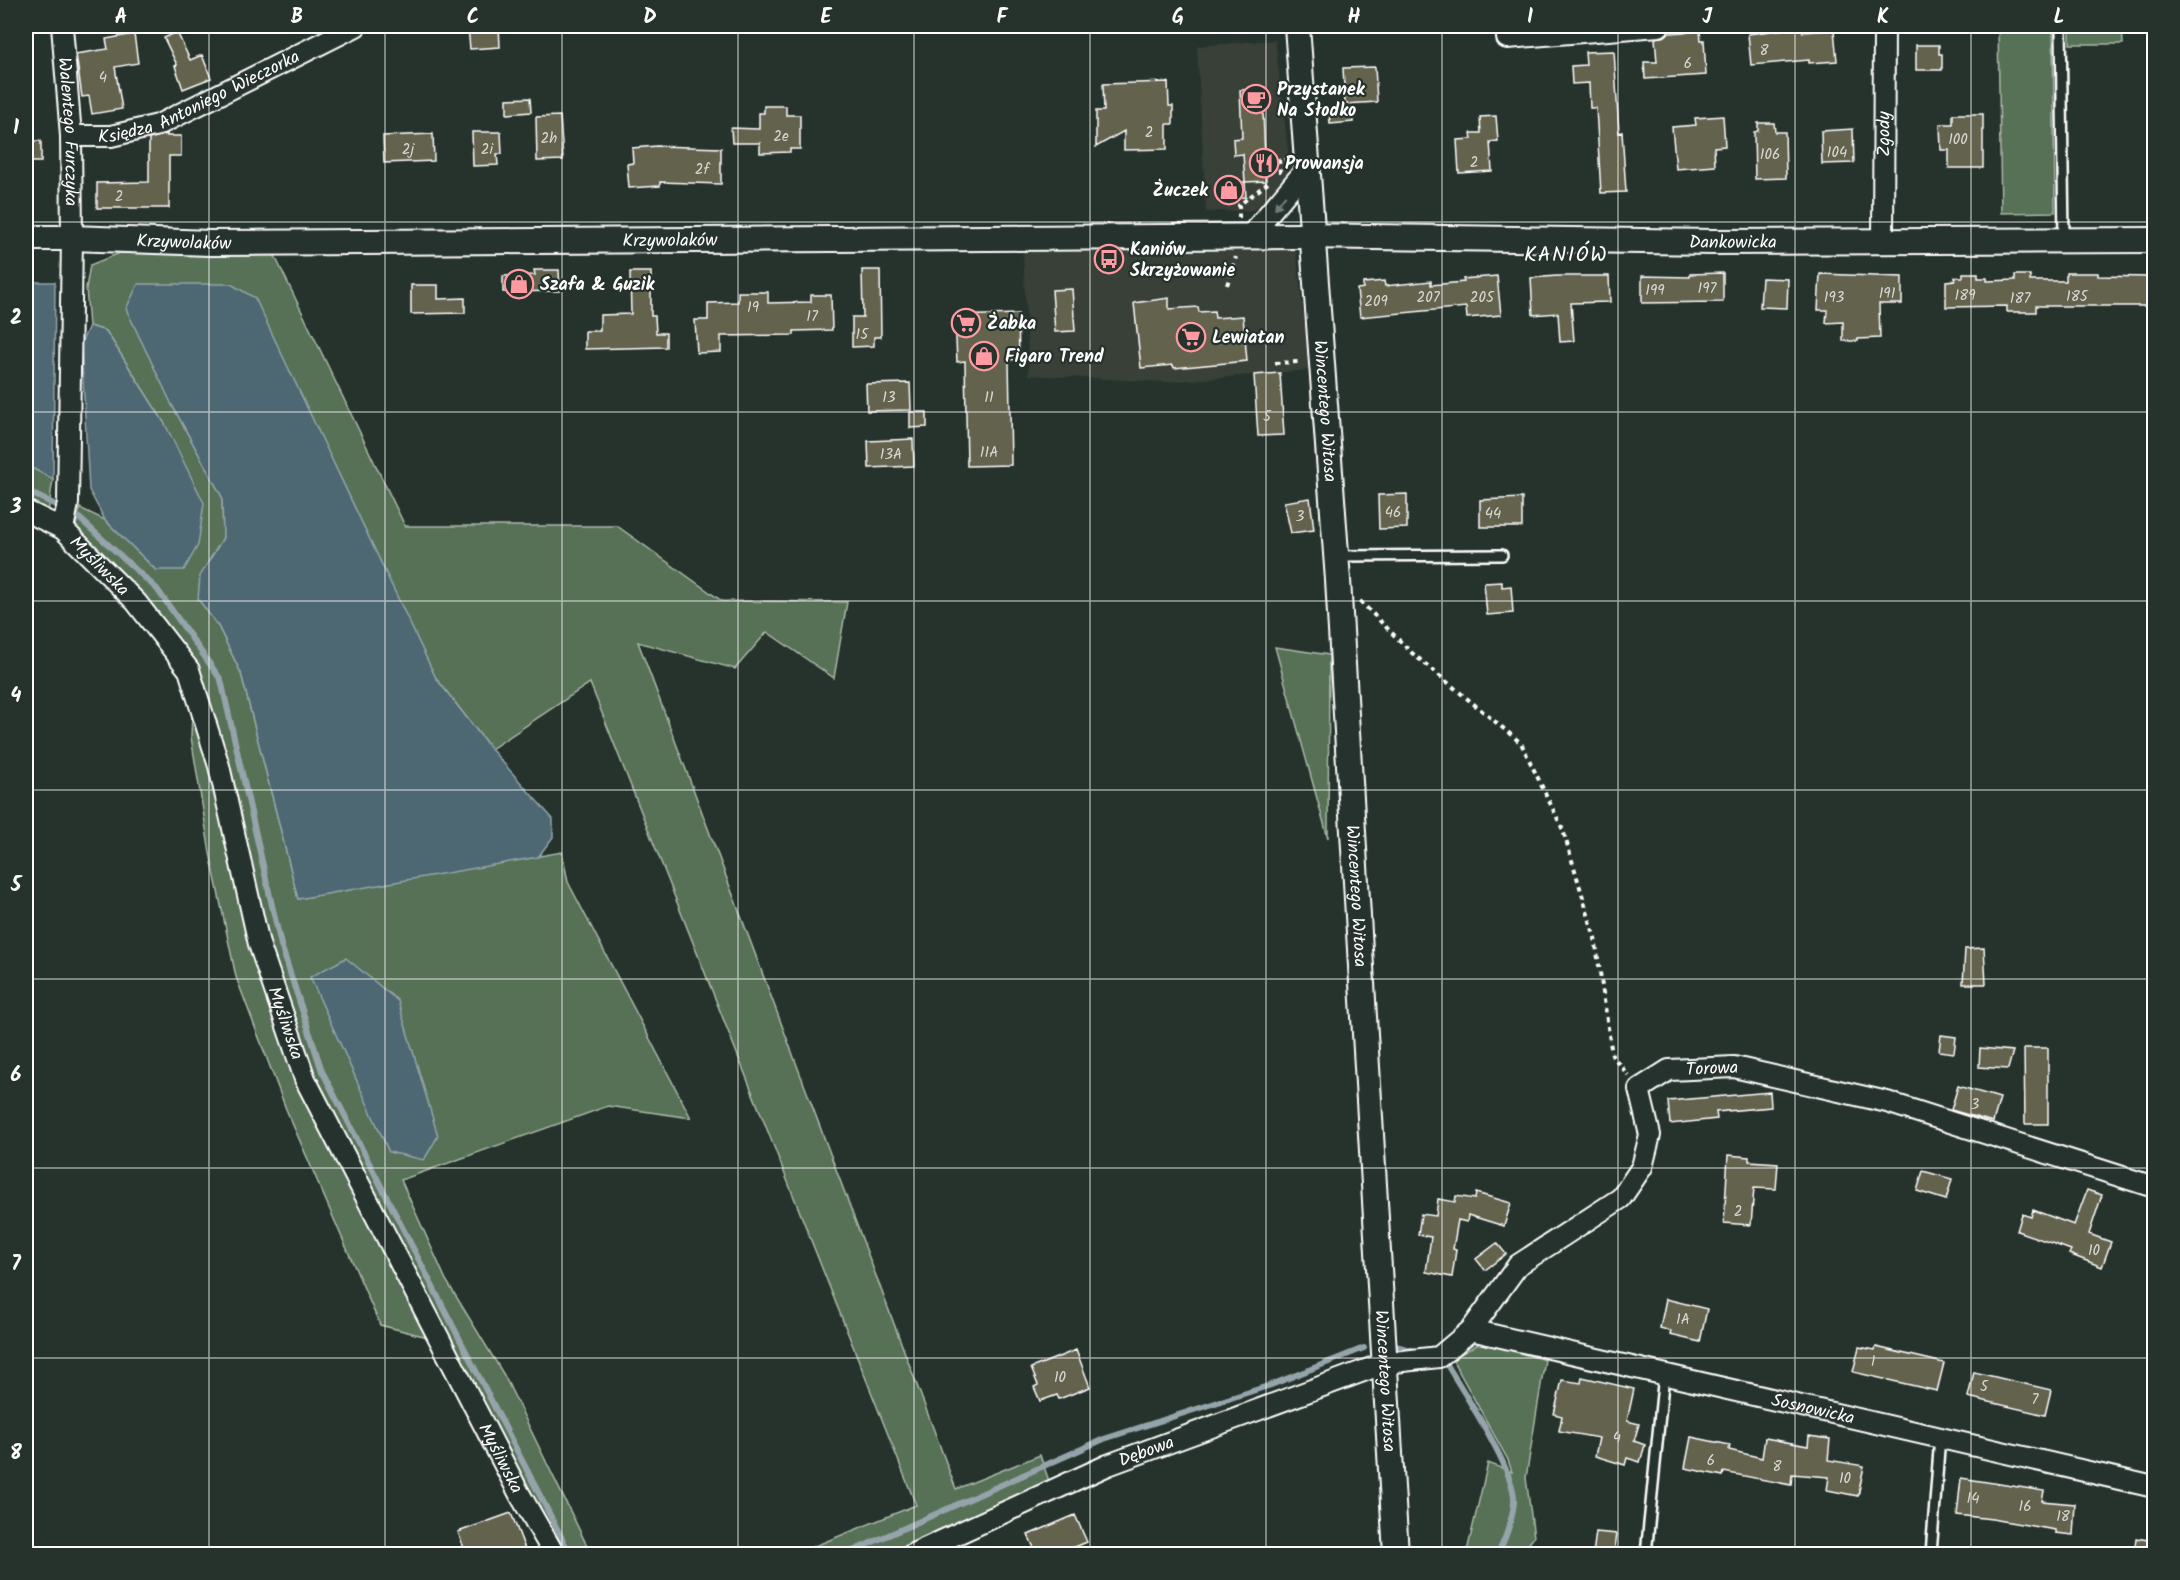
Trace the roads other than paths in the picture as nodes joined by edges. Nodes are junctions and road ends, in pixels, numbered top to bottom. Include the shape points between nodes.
1 (62, 26) edge
2 (356, 26) edge
3 (1297, 26) edge
4 (1659, 26) edge
5 (1884, 26) edge
6 (2061, 26) edge
7 (1507, 38) dead end
8 (71, 136) junction
9 (1300, 163) junction
10 (1245, 230) junction
11 (1312, 236) junction
12 (26, 238) edge
13 (72, 238) junction
14 (2154, 240) edge
15 (2064, 241) junction
16 (1883, 242) junction
17 (26, 511) edge
18 (63, 529) junction
19 (1502, 555) dead end
20 (1338, 568) junction
21 (2154, 1187) edge
22 (1471, 1330) junction
23 (1385, 1363) junction
24 (1664, 1374) junction
25 (1940, 1437) junction
26 (2154, 1487) edge
27 (554, 1554) edge
28 (913, 1554) edge
29 (1396, 1554) edge
30 (1646, 1554) edge
31 (1931, 1554) edge

1 - 8 street, Walentego Furczyka
2 - 8 street, Księdza Antoniego Wieczorka via 158,125 111,136
3 - 9 street, Wincentego Witosa
4 - 7 street
5 - 16 street, Zgody
6 - 15 lane
8 - 13 street, Walentego Furczyka
9 -> 10 street
9 - 11 street, Wincentego Witosa
10 - 11 street, Krzywolaków
10 - 13 street, Krzywolaków via 221,243
11 - 16 street, Dankowicka
11 - 20 street, Wincentego Witosa
12 - 13 street, Krzywolaków
13 - 18 street, Walentego Furczyka via 68,503
14 - 15 street, Dankowicka
15 - 16 street, Dankowicka
17 - 18 street, Myśliwska
18 - 27 street, Myśliwska via 136,602 189,670 219,766 259,944 305,1079
19 - 20 lane
20 - 23 street, Wincentego Witosa
21 - 22 street, Torowa via 1887,1102 1734,1067 1669,1070 1639,1089 1650,1135 1642,1167 1621,1198 1518,1265
22 - 23 street via 1439,1357
22 - 24 street, Sosnowicka
23 - 28 street, Dębowa via 1107,1465
23 - 29 street, Wincentego Witosa
24 - 25 street, Sosnowicka
24 - 30 lane
25 - 26 street, Sosnowicka
25 - 31 lane

